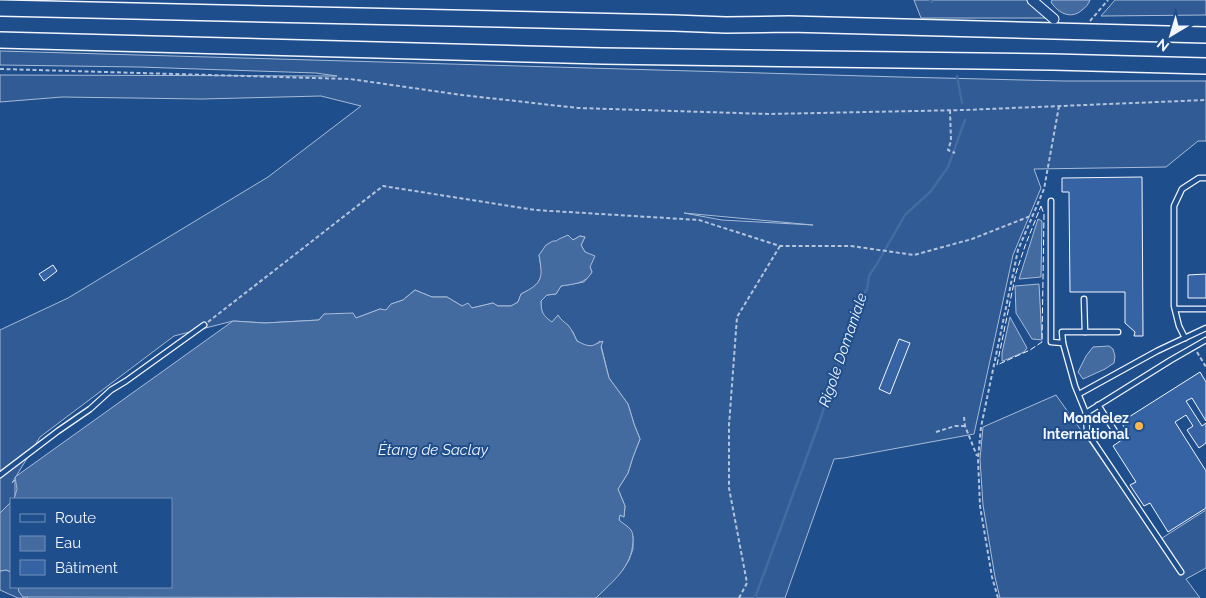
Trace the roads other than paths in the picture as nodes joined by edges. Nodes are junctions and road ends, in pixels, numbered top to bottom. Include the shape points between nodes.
1 (1032, 0) edge
2 (0, 8) edge
3 (1054, 19) dead end
4 (1206, 35) edge
5 (0, 40) edge
6 (1206, 66) edge
7 (1206, 178) edge
8 (1051, 201) dead end
9 (1084, 299) dead end
10 (1175, 309) junction
11 (1206, 309) edge
12 (204, 325) road end
13 (1206, 328) edge
14 (1085, 332) junction
15 (1118, 332) dead end
16 (1185, 338) junction
17 (1206, 340) edge
18 (1063, 343) junction
19 (1079, 394) junction
20 (1098, 405) junction
21 (1086, 413) junction
22 (1118, 436) dead end
23 (0, 475) edge
24 (1181, 572) dead end

1 - 3 street
2 - 4 highway
5 - 6 highway via 611,56
7 - 10 lane via 1199,178 1182,189 1174,206
8 - 18 lane via 1051,342
9 - 14 lane
10 - 11 lane
10 - 16 lane
12 - 23 lane via 111,390
13 - 16 lane
14 - 15 lane
14 - 18 lane via 1062,332
16 - 19 lane
17 - 20 lane
18 - 19 lane
19 - 21 lane
20 - 21 lane
20 - 22 lane
21 - 24 lane via 1087,432

